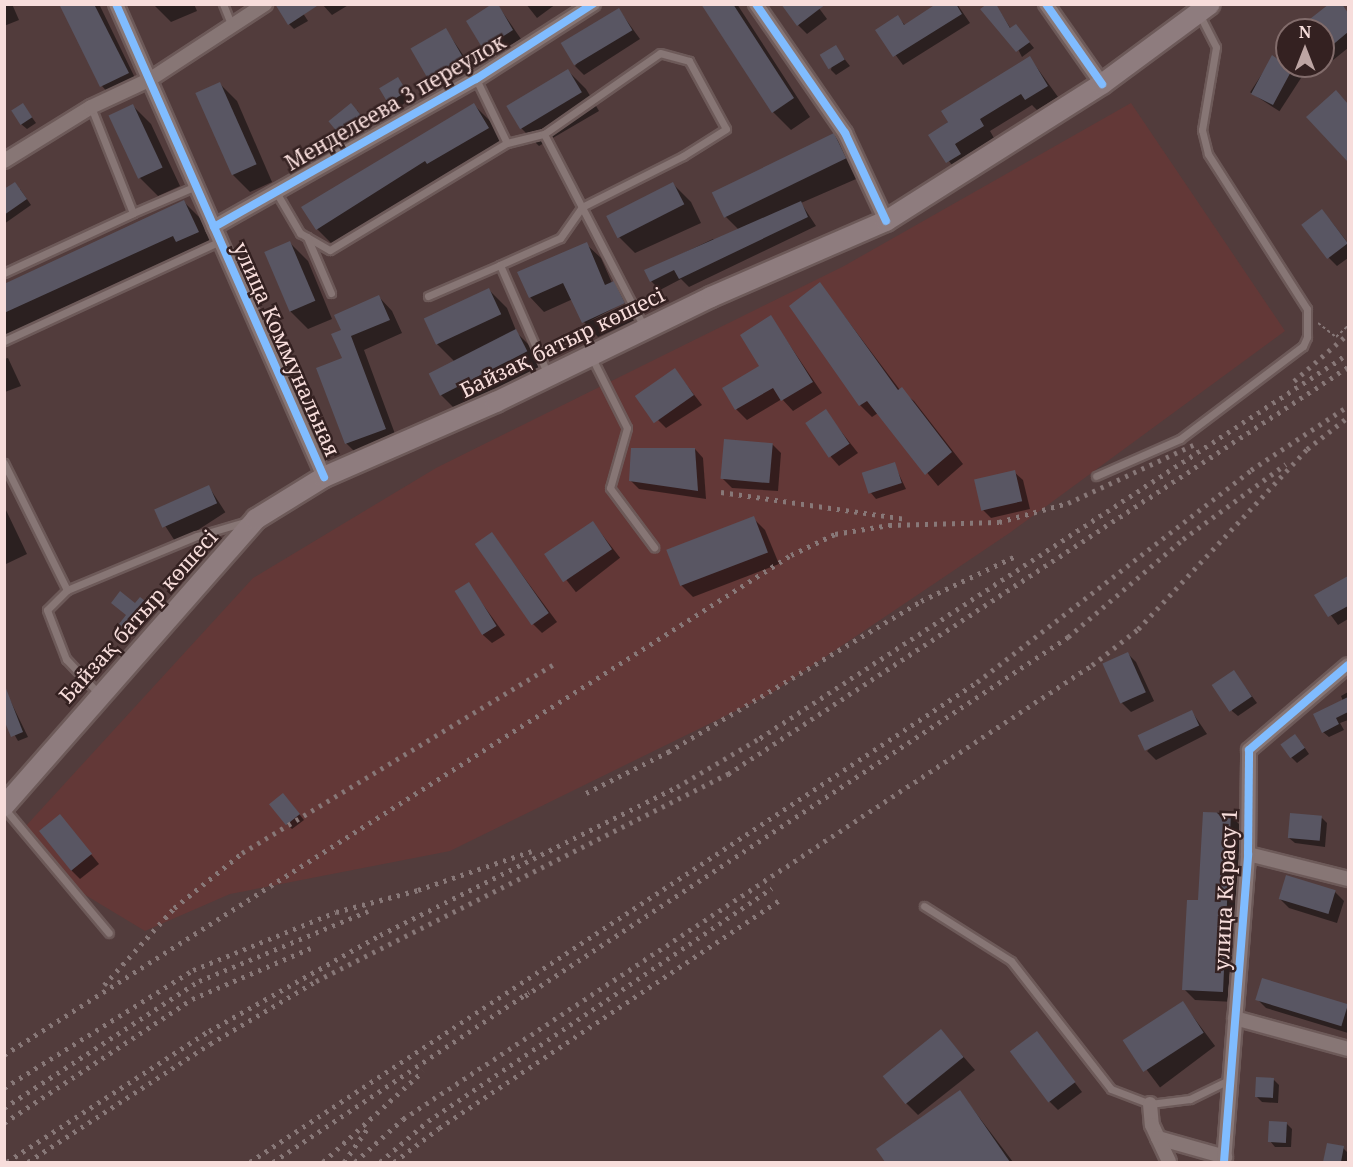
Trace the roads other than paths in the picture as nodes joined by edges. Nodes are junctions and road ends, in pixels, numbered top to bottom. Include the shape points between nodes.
1 (116, 4) edge
2 (223, 4) edge
3 (265, 4) edge
4 (593, 4) edge
5 (756, 4) edge
6 (1046, 4) edge
7 (1205, 9) edge
8 (232, 26) junction
9 (476, 79) junction
10 (149, 80) junction
11 (1102, 84) junction
12 (92, 107) junction
13 (544, 134) junction
14 (507, 143) junction
15 (4, 161) edge
16 (196, 186) junction
17 (276, 192) junction
18 (582, 207) junction
19 (134, 213) junction
20 (886, 221) junction
21 (214, 227) junction
22 (307, 237) junction
23 (220, 241) junction
24 (500, 265) junction
25 (4, 273) edge
26 (331, 293) dead end
27 (428, 296) dead end
28 (645, 329) junction
29 (4, 341) edge
30 (591, 356) junction
31 (549, 376) junction
32 (4, 464) edge
33 (1096, 476) dead end
34 (324, 477) junction
35 (256, 519) junction
36 (654, 547) dead end
37 (67, 590) junction
38 (1348, 665) edge
39 (100, 695) junction
40 (4, 807) edge
41 (1248, 854) junction
42 (1348, 879) edge
43 (924, 906) dead end
44 (109, 933) dead end
45 (1235, 1018) junction
46 (1348, 1049) edge
47 (1229, 1080) junction
48 (1150, 1104) junction
49 (1158, 1138) junction
50 (1224, 1160) edge
51 (1169, 1162) edge

1 - 10 street, улица Коммунальная
2 - 8 lane
3 - 8 street
4 - 9 street, Менделеева 3 переулок
5 - 20 street via 845,133
6 - 11 street
7 - 11 main road, Байзақ батыр көшесі
7 - 33 lane via 1216,47 1202,130 1208,154 1307,309 1309,329 1303,346 1180,439
8 - 10 street
9 - 14 lane
9 - 17 street, Менделеева 3 переулок
10 - 12 street
10 - 16 street, улица Коммунальная
11 - 20 main road, Байзақ батыр көшесі
12 - 15 street
12 - 19 lane
13 - 14 lane
13 - 18 lane
13 - 18 lane via 660,53 689,61 726,129 683,156
14 - 22 lane via 330,250
16 - 19 lane
16 - 21 street, улица Коммунальная
17 - 21 street, Менделеева 3 переулок
17 - 22 lane
18 - 24 lane via 560,238
18 - 28 lane
19 - 25 lane
20 - 28 main road, Байзақ батыр көшесі
21 - 23 street, улица Коммунальная
22 - 26 lane
23 - 29 lane
23 - 34 street, улица Коммунальная
24 - 27 lane
24 - 31 lane
28 - 30 main road, Байзақ батыр көшесі
30 - 31 main road, Байзақ батыр көшесі
30 - 36 lane via 627,428 610,488
31 - 34 main road, Байзақ батыр көшесі
32 - 37 lane
34 - 35 main road, Байзақ батыр көшесі
35 - 37 lane via 196,536
35 - 39 main road, Байзақ батыр көшесі
37 - 39 lane via 47,610 66,659
38 - 41 street, улица Карасу 1 via 1249,750
39 - 40 main road, Байзақ батыр көшесі
40 - 44 lane
41 - 42 street
41 - 45 street, улица Карасу 1
43 - 48 lane via 1011,962 1111,1089
45 - 46 street
45 - 47 street, улица Карасу 1
47 - 48 lane via 1190,1099
47 - 50 street, улица Карасу 1
48 - 49 street
49 - 50 street
49 - 51 street

